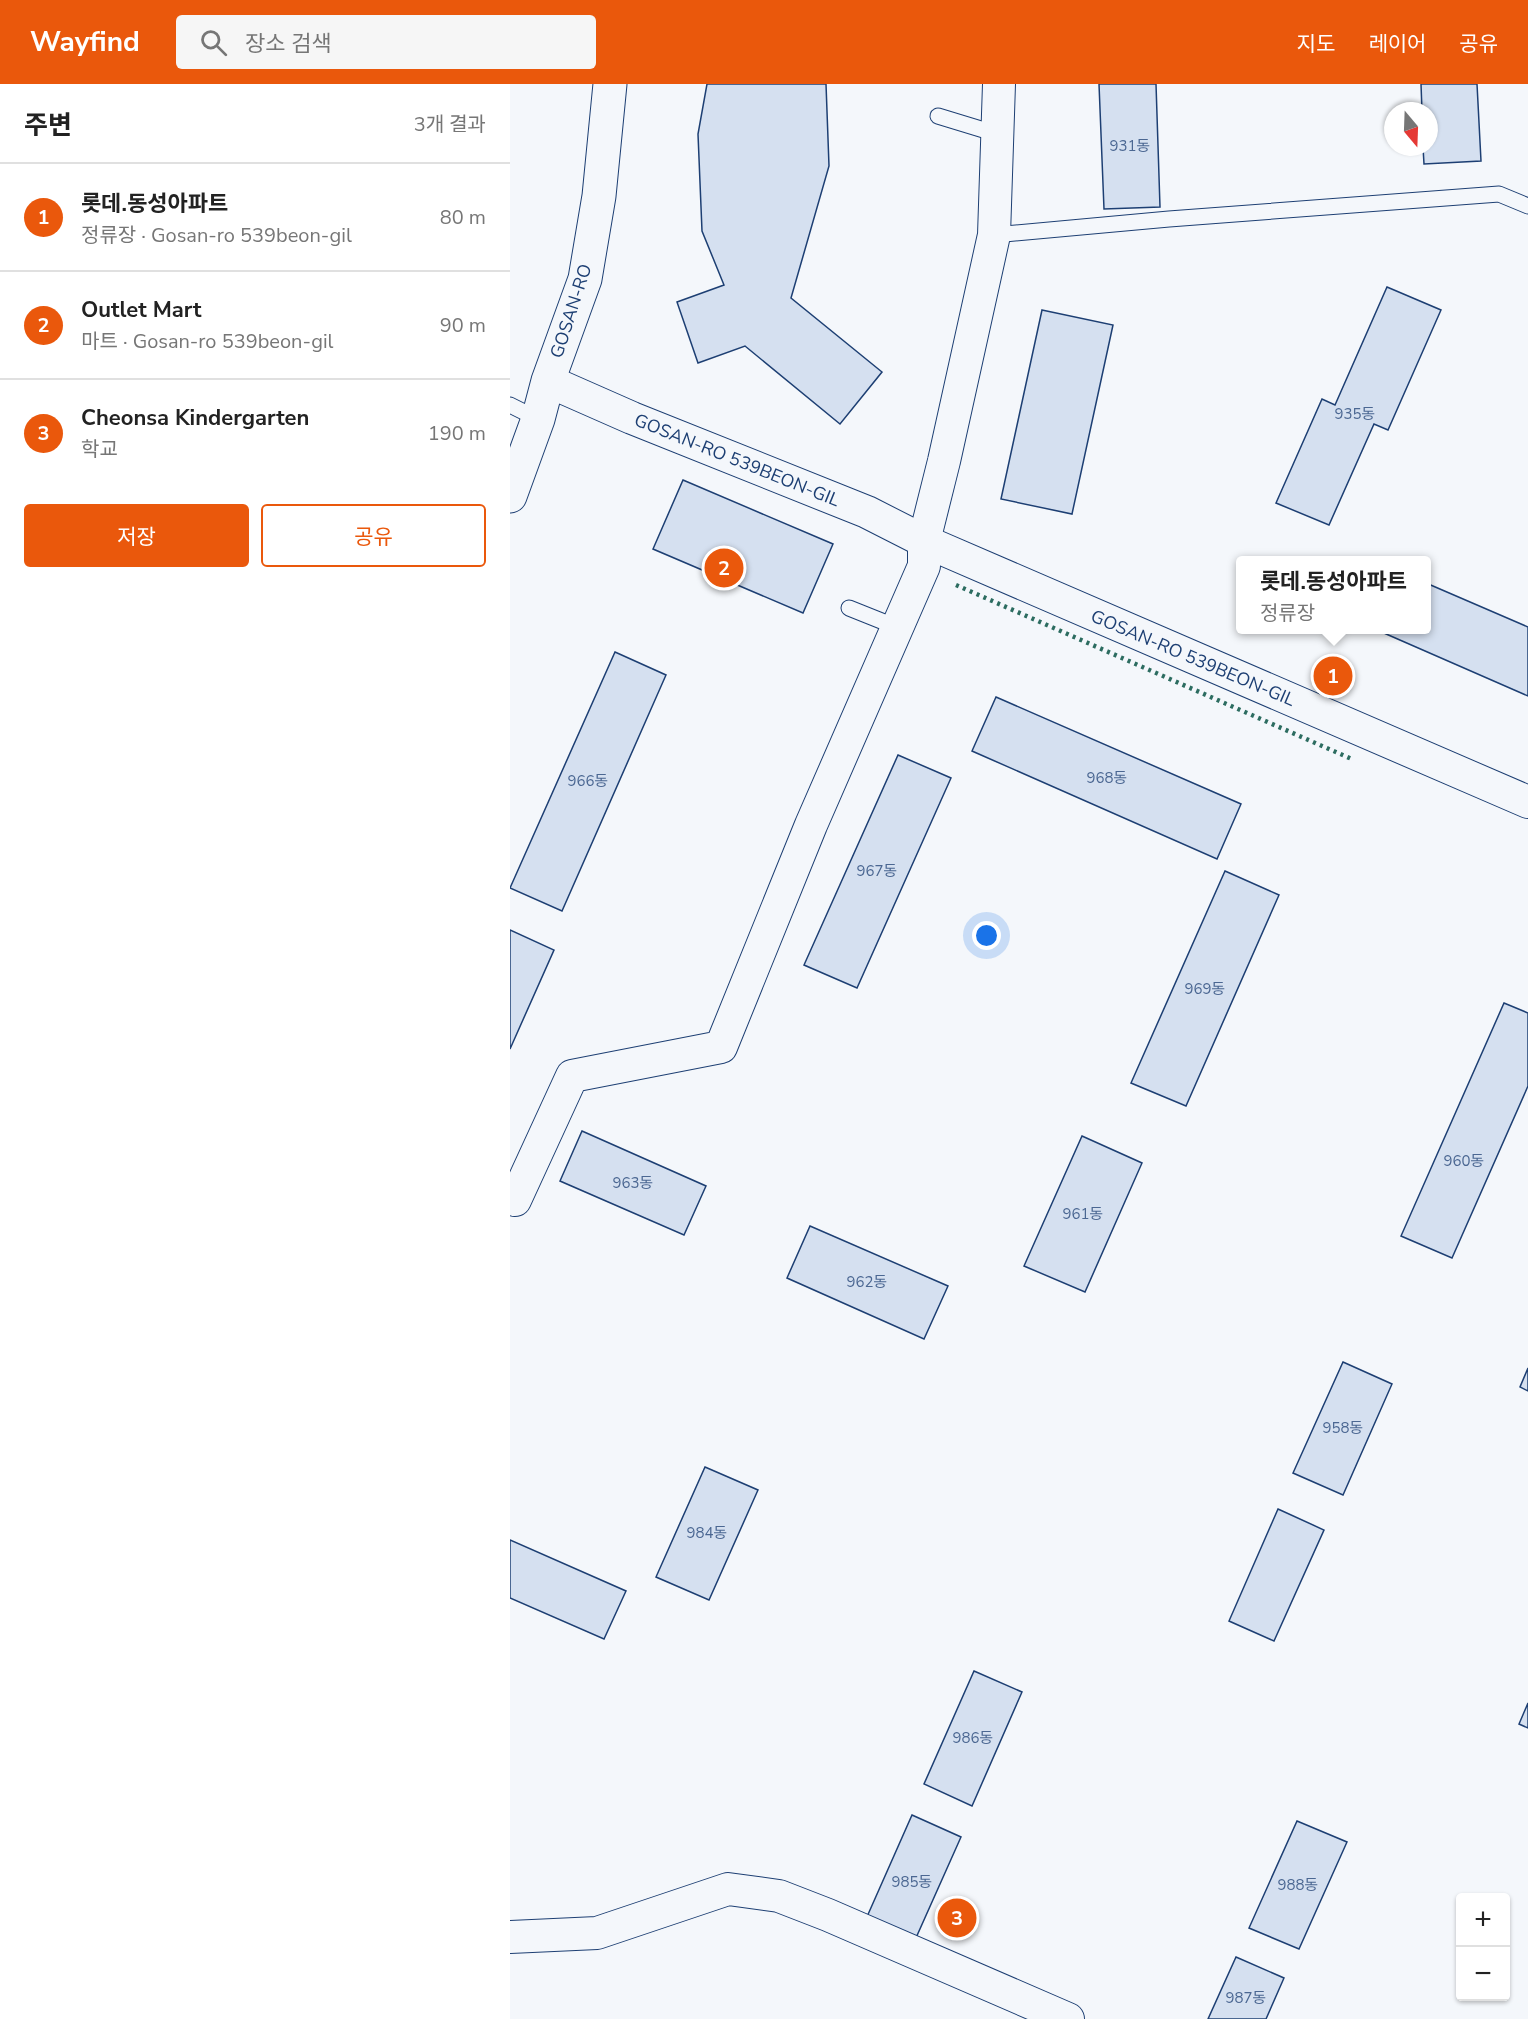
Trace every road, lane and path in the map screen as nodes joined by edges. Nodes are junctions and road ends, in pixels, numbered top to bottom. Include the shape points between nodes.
1 (610, 84) edge
2 (999, 84) edge
3 (939, 116) dead end
4 (997, 134) junction
5 (1528, 206) edge
6 (993, 235) junction
7 (548, 381) junction
8 (524, 412) edge
9 (510, 496) edge
10 (924, 541) junction
11 (849, 608) dead end
12 (898, 628) junction
13 (1528, 802) edge
14 (515, 1200) dead end
15 (510, 1937) edge
16 (1068, 2019) edge

1 - 7 street, GOSAN-RO via 599,196 585,279
2 - 4 street
3 - 4 lane
4 - 6 street
5 - 6 lane via 1500,194
6 - 10 street
7 - 8 street, GOSAN-RO
7 - 10 street, GOSAN-RO 539BEON-GIL via 867,512
8 - 9 street, GOSAN-RO
10 - 12 street via 924,566
10 - 13 street, GOSAN-RO 539BEON-GIL
11 - 12 lane
12 - 14 street via 721,1047 572,1076
15 - 16 street via 597,1933 728,1889 780,1896

